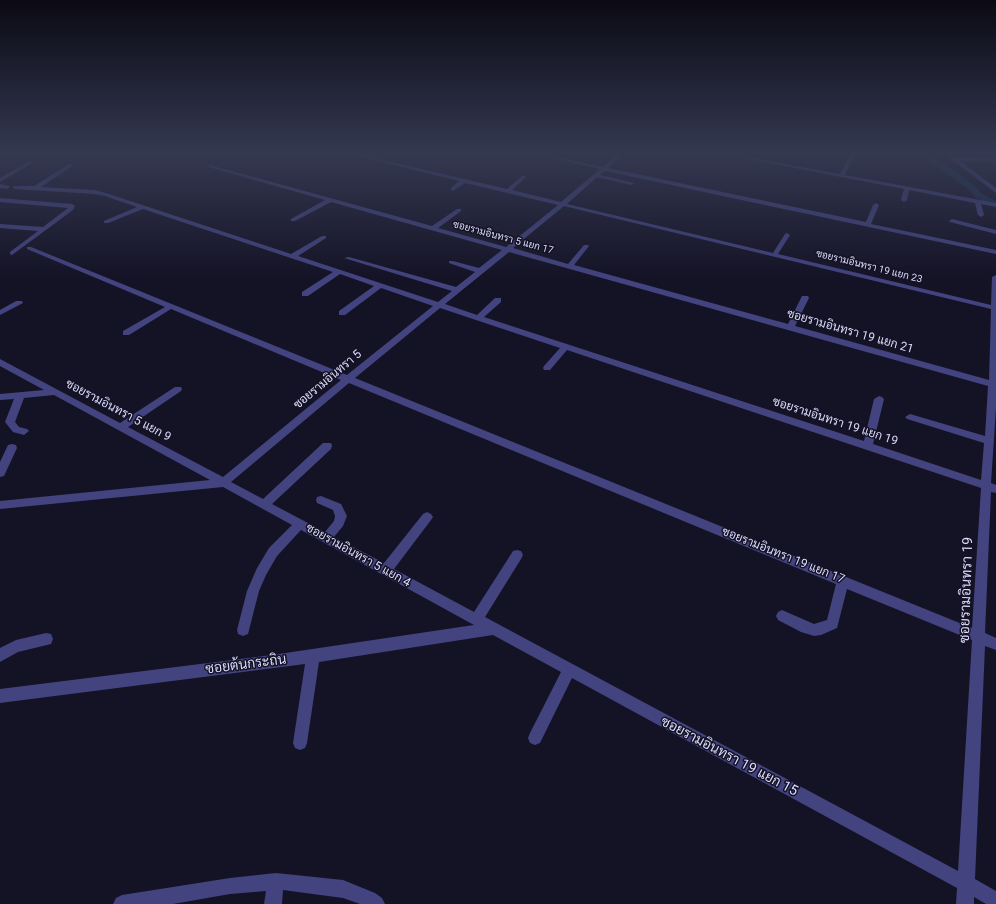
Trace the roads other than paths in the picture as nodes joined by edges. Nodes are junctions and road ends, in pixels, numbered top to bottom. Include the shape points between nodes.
1 (106, 195) edge
2 (313, 195) edge
3 (526, 195) edge
4 (573, 195) edge
5 (731, 195) edge
6 (905, 195) edge
7 (941, 195) edge
8 (0, 200) edge
9 (330, 200) junction
10 (904, 200) dead end
11 (978, 202) junction
12 (563, 204) junction
13 (876, 204) dead end
14 (142, 206) junction
15 (996, 206) edge
16 (459, 210) dead end
17 (981, 215) dead end
18 (293, 220) dead end
19 (952, 220) dead end
20 (106, 222) dead end
21 (868, 224) junction
22 (0, 226) edge
23 (43, 229) junction
24 (432, 229) junction
25 (996, 232) edge
26 (787, 235) dead end
27 (324, 237) dead end
28 (586, 246) dead end
29 (29, 248) dead end
30 (507, 250) junction
31 (996, 252) edge
32 (12, 253) dead end
33 (775, 254) junction
34 (292, 256) junction
35 (347, 258) dead end
36 (451, 262) dead end
37 (570, 266) junction
38 (340, 271) junction
39 (480, 271) junction
40 (996, 277) edge
41 (380, 285) junction
42 (457, 290) junction
43 (305, 294) dead end
44 (805, 298) dead end
45 (498, 300) dead end
46 (20, 303) dead end
47 (701, 303) joint
48 (440, 305) junction
49 (171, 306) junction
50 (995, 308) edge
51 (0, 313) edge
52 (342, 313) dead end
53 (478, 318) junction
54 (790, 328) junction
55 (126, 333) dead end
56 (565, 347) junction
57 (0, 362) edge
58 (547, 368) dead end
59 (349, 378) junction
60 (994, 385) edge
61 (178, 389) dead end
62 (54, 392) junction
63 (20, 396) junction
64 (0, 397) edge
65 (879, 399) dead end
66 (910, 417) dead end
67 (121, 427) junction
68 (24, 431) dead end
69 (990, 441) junction
70 (327, 446) dead end
71 (867, 446) junction
72 (12, 448) dead end
73 (0, 473) edge
74 (223, 484) junction
75 (991, 488) edge
76 (321, 500) dead end
77 (0, 505) edge
78 (263, 505) junction
79 (427, 517) dead end
80 (300, 524) junction
81 (326, 539) junction
82 (517, 555) dead end
83 (385, 571) junction
84 (843, 581) junction
85 (782, 616) dead end
86 (476, 620) junction
87 (492, 629) junction
88 (243, 630) dead end
89 (980, 637) junction
90 (46, 639) dead end
91 (996, 644) edge
92 (0, 655) edge
93 (313, 656) junction
94 (569, 670) junction
95 (0, 696) edge
96 (536, 738) dead end
97 (300, 743) dead end
98 (276, 881) junction
99 (966, 885) junction
100 (996, 900) edge
101 (122, 904) edge
102 (273, 904) edge
103 (376, 904) edge
104 (965, 904) edge

1 - 14 street, ซอยรามอินทรา 19 แยก 19
2 - 9 street, ซอยรามอินทรา 5 แยก 17
3 - 12 street, ซอยรามอินทรา 19 แยก 23
4 - 12 street, ซอยรามอินทรา 5
5 - 21 street
6 - 10 street
7 - 11 street
8 - 23 street via 72,206
9 - 18 street
9 - 24 street, ซอยรามอินทรา 5 แยก 17
11 - 15 street
11 - 17 street
12 - 30 street, ซอยรามอินทรา 5
12 - 33 street, ซอยรามอินทรา 19 แยก 23
13 - 21 street
14 - 20 street
14 - 34 street, ซอยรามอินทรา 19 แยก 19
16 - 24 street
19 - 25 street
21 - 31 street
22 - 23 street
23 - 32 street
24 - 30 street, ซอยรามอินทรา 5 แยก 17
26 - 33 street
27 - 34 street
28 - 37 street
29 - 49 street, ซอยรามอินทรา 19 แยก 17
30 - 37 street, ซอยรามอินทรา 5 แยก 17
30 - 39 street, ซอยรามอินทรา 5
33 - 50 street, ซอยรามอินทรา 19 แยก 23
34 - 38 street, ซอยรามอินทรา 19 แยก 19
35 - 42 street
36 - 39 street
37 - 47 street, ซอยรามอินทรา 5 แยก 17
38 - 41 street, ซอยรามอินทรา 19 แยก 19
38 - 43 street
39 - 42 street, ซอยรามอินทรา 5
40 - 50 street, ซอยรามอินทรา 19
41 - 48 street, ซอยรามอินทรา 19 แยก 19
41 - 52 street
42 - 48 street, ซอยรามอินทรา 5
44 - 54 street
45 - 53 street
46 - 51 street
47 - 54 street, ซอยรามอินทรา 19 แยก 21
48 - 53 street, ซอยรามอินทรา 19 แยก 19
48 - 59 street, ซอยรามอินทรา 5
49 - 55 street
49 - 59 street, ซอยรามอินทรา 19 แยก 17
50 - 60 street, ซอยรามอินทรา 19
53 - 56 street, ซอยรามอินทรา 19 แยก 19
54 - 60 street, ซอยรามอินทรา 19 แยก 21
56 - 58 street
56 - 71 street, ซอยรามอินทรา 19 แยก 19
57 - 62 street, ซอยรามอินทรา 5 แยก 9
59 - 74 street, ซอยรามอินทรา 5
59 - 84 street, ซอยรามอินทรา 19 แยก 17
60 - 69 street, ซอยรามอินทรา 19
61 - 67 street
62 - 63 street
62 - 67 street, ซอยรามอินทรา 5 แยก 9
63 - 64 street
63 - 68 street via 10,422 16,430
65 - 71 street
66 - 69 street
67 - 74 street, ซอยรามอินทรา 5 แยก 9
69 - 75 street, ซอยรามอินทรา 19
70 - 78 street
71 - 75 street, ซอยรามอินทรา 19 แยก 19
72 - 73 street
74 - 77 street
74 - 78 street, ซอยรามอินทรา 5 แยก 4
75 - 89 street, ซอยรามอินทรา 19
76 - 81 street via 337,507 341,516 339,523
78 - 80 street, ซอยรามอินทรา 5 แยก 4
79 - 83 street
80 - 81 street, ซอยรามอินทรา 5 แยก 4
80 - 88 street via 273,552 261,572 252,591
81 - 83 street, ซอยรามอินทรา 5 แยก 4
82 - 86 street
83 - 86 street, ซอยรามอินทรา 5 แยก 4
84 - 85 street via 832,624 814,630
84 - 89 street, ซอยรามอินทรา 19 แยก 17
86 - 87 street, ซอยรามอินทรา 5 แยก 4
87 - 93 street, ซอยต้นกระถิน
87 - 94 street, ซอยรามอินทรา 19 แยก 15
89 - 91 street, ซอยรามอินทรา 19 แยก 17
89 - 99 street, ซอยรามอินทรา 19
90 - 92 street via 16,646
93 - 95 street, ซอยต้นกระถิน
93 - 97 street
94 - 96 street
94 - 99 street, ซอยรามอินทรา 19 แยก 15
98 - 101 street
98 - 102 street
98 - 103 street via 343,889
99 - 100 street, ซอยรามอินทรา 19 แยก 15
99 - 104 street, ซอยรามอินทรา 19

